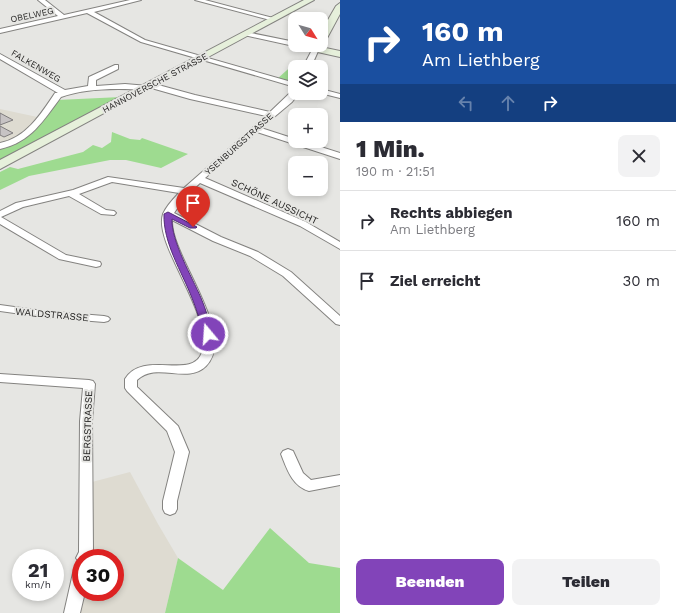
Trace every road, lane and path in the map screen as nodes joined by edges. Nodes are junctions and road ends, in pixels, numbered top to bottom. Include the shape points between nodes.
1 (41, 0) edge
2 (138, 0) edge
3 (198, 0) edge
4 (310, 0) edge
5 (340, 6) edge
6 (88, 12) junction
7 (63, 17) junction
8 (274, 19) junction
9 (328, 28) edge
10 (0, 31) edge
11 (246, 34) junction
12 (288, 43) edge
13 (328, 49) edge
14 (340, 54) edge
15 (0, 56) edge
16 (202, 58) junction
17 (104, 61) dead end
18 (288, 83) edge
19 (148, 86) junction
20 (92, 88) junction
21 (64, 93) junction
22 (328, 93) edge
23 (340, 96) edge
24 (288, 99) edge
25 (272, 114) junction
26 (256, 129) junction
27 (0, 146) edge
28 (340, 156) edge
29 (0, 165) edge
30 (199, 179) junction
31 (187, 191) junction
32 (70, 193) junction
33 (112, 214) dead end
34 (168, 214) junction
35 (0, 215) edge
36 (0, 220) edge
37 (340, 246) edge
38 (96, 264) dead end
39 (0, 308) edge
40 (104, 319) dead end
41 (340, 322) edge
42 (0, 378) edge
43 (288, 454) dead end
44 (340, 480) edge
45 (170, 509) dead end
46 (86, 549) edge
47 (75, 601) edge
48 (72, 613) edge

1 - 7 street
2 - 6 street, OBELWEG
3 - 8 street
4 - 8 main road, HANNOVERSCHE STRASSE
5 - 9 main road
6 - 7 street, OBELWEG
6 - 16 street via 143,41
7 - 10 street, OBELWEG
8 - 11 main road, HANNOVERSCHE STRASSE
11 - 12 street
11 - 16 main road, HANNOVERSCHE STRASSE
13 - 14 main road
15 - 21 street, FALKENWEG
16 - 18 street
16 - 19 main road, HANNOVERSCHE STRASSE
17 - 20 street via 117,68 92,79
19 - 20 street
19 - 25 street
19 - 29 main road, HANNOVERSCHE STRASSE
20 - 21 street
21 - 27 street via 58,96 26,136
22 - 23 street
24 - 25 street, YSENBURGSTRASSE
25 - 26 street, YSENBURGSTRASSE
26 - 28 street
26 - 30 street, YSENBURGSTRASSE
30 - 31 street, YSENBURGSTRASSE
30 - 37 street, SCHÖNE AUSSICHT via 303,224
31 - 32 street via 106,179
31 - 34 street, YSENBURGSTRASSE
32 - 33 street
32 - 35 street via 19,204
34 - 41 street via 217,239 254,254 287,274
34 - 45 street via 168,228 197,299 210,343 208,354 194,369 151,368 141,371 131,379 131,388 173,429 182,452
36 - 38 street via 63,257
39 - 40 street, WALDSTRASSE
42 - 46 street, BERGSTRASSE via 89,384 86,421
43 - 44 street via 297,476 309,486
47 - 48 street

